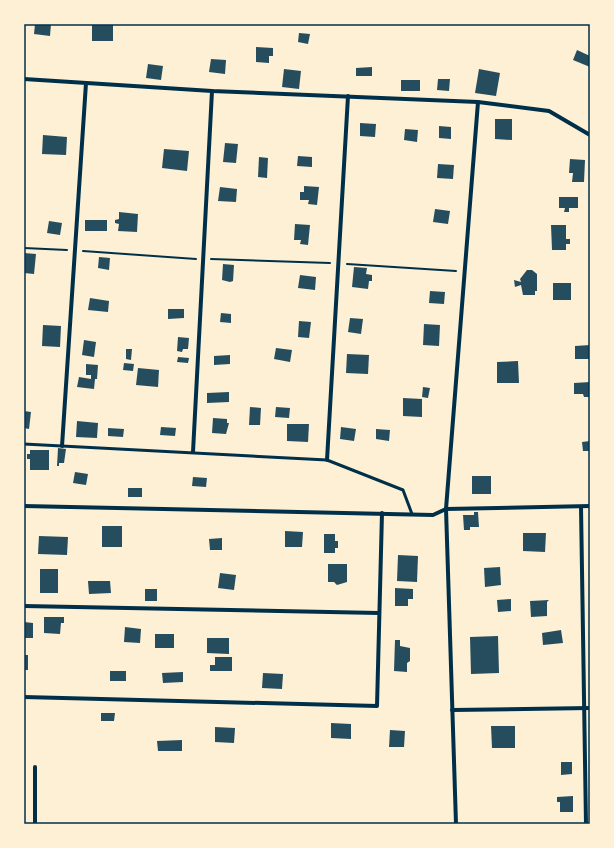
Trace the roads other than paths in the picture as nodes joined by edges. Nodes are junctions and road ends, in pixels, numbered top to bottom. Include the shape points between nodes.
1 (24, 79) edge
2 (86, 83) junction
3 (212, 91) junction
4 (348, 96) junction
5 (478, 102) junction
6 (590, 135) edge
7 (24, 444) edge
8 (62, 446) junction
9 (193, 452) junction
10 (327, 460) junction
11 (24, 506) edge
12 (581, 506) junction
13 (590, 506) edge
14 (446, 509) junction
15 (382, 513) junction
16 (412, 514) junction
17 (24, 606) edge
18 (379, 613) junction
19 (24, 698) edge
20 (584, 708) junction
21 (590, 708) edge
22 (452, 710) junction
23 (35, 767) dead end
24 (35, 824) edge
25 (456, 824) edge
26 (586, 824) edge

1 - 2 street
2 - 3 street
2 - 8 street
3 - 4 street
3 - 9 street
4 - 5 street
4 - 10 street
5 - 6 street via 549,111
5 - 14 street
7 - 8 lane
8 - 9 lane
9 - 10 lane
10 - 16 lane via 403,490
11 - 15 street
12 - 13 street
12 - 14 street
12 - 20 street
14 - 16 street via 433,514
14 - 22 street
15 - 16 street
15 - 18 street
17 - 18 street
18 - 19 street via 377,706
20 - 21 street
20 - 22 street
20 - 26 street
22 - 25 street
23 - 24 street

